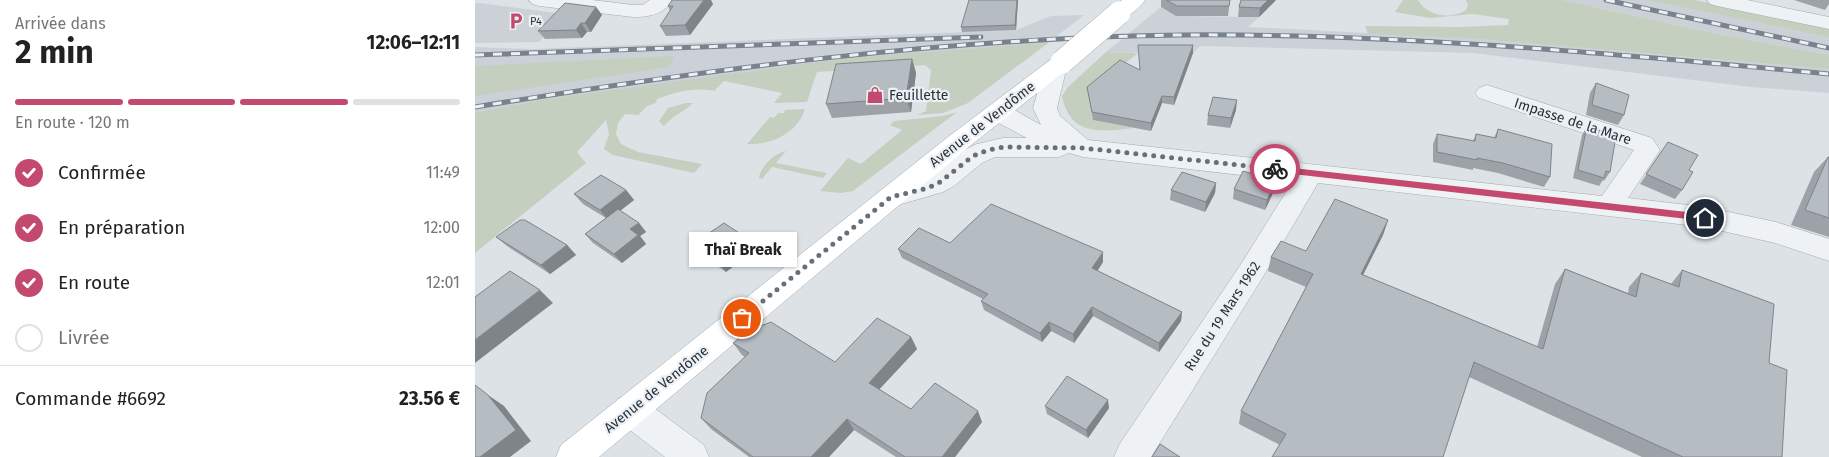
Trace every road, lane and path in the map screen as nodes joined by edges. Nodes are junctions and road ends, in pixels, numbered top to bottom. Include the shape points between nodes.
1 (539, 0) edge
2 (1717, 0) edge
3 (655, 5) edge
4 (1127, 6) edge
5 (1779, 7) edge
6 (1829, 23) edge
7 (1059, 64) junction
8 (1487, 93) dead end
9 (997, 112) junction
10 (1083, 148) junction
11 (1310, 174) junction
12 (891, 197) junction
13 (1608, 206) junction
14 (1829, 250) edge
15 (631, 410) junction
16 (573, 457) edge
17 (692, 457) edge
18 (1131, 457) edge

1 - 3 street via 633,11
2 - 5 street
4 - 7 main road, Avenue de Vendôme, bridge
5 - 6 street
7 - 9 main road, Avenue de Vendôme
7 - 10 street via 1045,108 1050,120
8 - 13 street, Impasse de la Mare via 1643,144 1647,150
9 - 10 street via 1046,138
9 - 12 main road, Avenue de Vendôme
10 - 11 street
10 - 12 street via 1004,147 988,150 973,156 928,188
11 - 13 street
11 - 18 street, Rue du 19 Mars 1962 via 1251,272
12 - 15 main road, Avenue de Vendôme
13 - 14 street via 1705,218 1776,233
15 - 16 main road, Avenue de Vendôme
15 - 17 street

